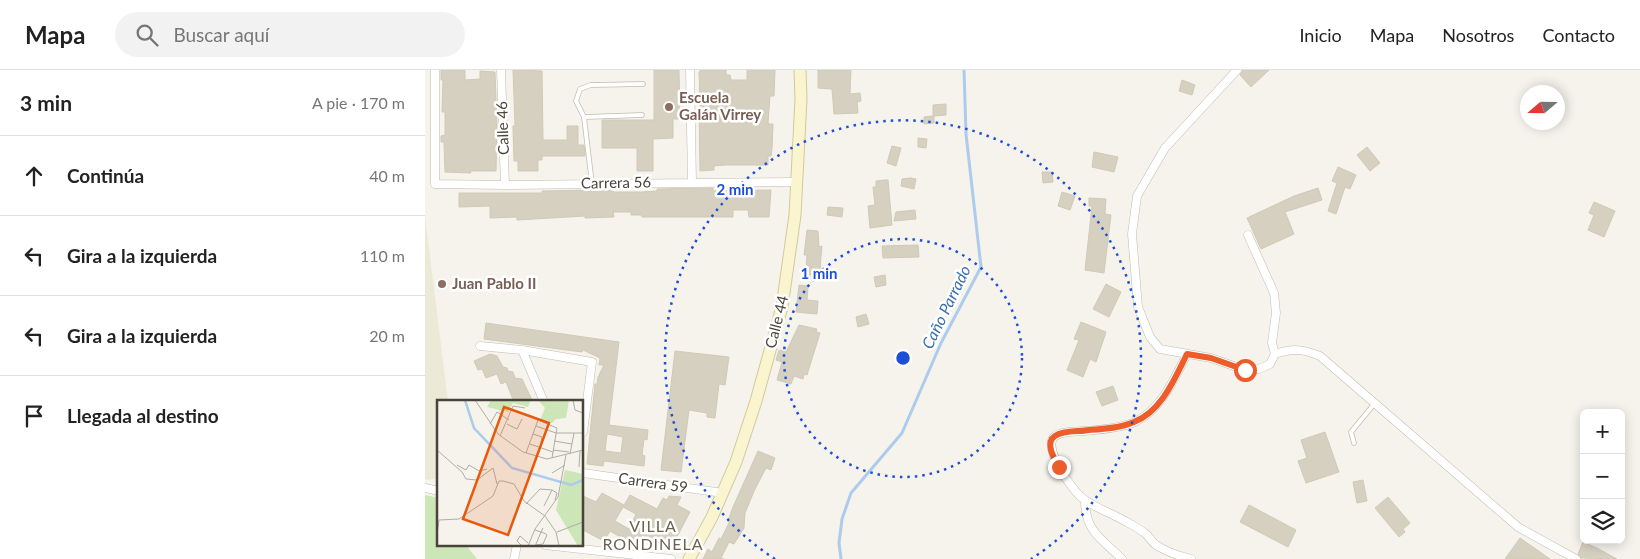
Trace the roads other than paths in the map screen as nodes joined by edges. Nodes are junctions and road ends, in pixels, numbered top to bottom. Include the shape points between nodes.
1 (435, 70) edge
2 (501, 70) edge
3 (690, 70) edge
4 (800, 70) edge
5 (1237, 70) edge
6 (643, 84) dead end
7 (642, 114) dead end
8 (584, 117) junction
9 (692, 182) junction
10 (797, 182) junction
11 (592, 184) junction
12 (505, 185) junction
13 (1248, 235) dead end
14 (480, 346) dead end
15 (523, 350) junction
16 (1187, 354) junction
17 (1275, 354) junction
18 (543, 400) edge
19 (1375, 403) junction
20 (584, 424) edge
21 (1354, 443) dead end
22 (584, 472) edge
23 (723, 493) junction
24 (1085, 500) junction
25 (517, 546) edge
26 (554, 546) edge
27 (514, 559) edge
28 (671, 559) edge
29 (689, 559) edge
30 (1122, 559) edge
31 (1191, 559) edge
32 (1576, 559) edge

1 - 12 street, Carrera 56 via 435,184
2 - 12 street, Calle 46
3 - 9 street
4 - 10 main road, Calle 44
5 - 16 street via 1165,148 1137,196 1131,234 1138,307 1150,337 1160,349
6 - 8 lane via 591,85 580,89 576,101
7 - 8 lane
8 - 11 lane
9 - 10 street, Carrera 56
9 - 11 street, Carrera 56
10 - 23 main road, Calle 44 via 782,307 745,436
11 - 12 street, Carrera 56
13 - 17 street via 1274,293 1272,344
14 - 15 street
15 - 18 street
15 - 20 street via 592,362
16 - 17 street via 1211,358 1245,370 1270,364
16 - 24 street via 1172,384 1154,409 1135,422 1066,432 1052,439 1053,454 1059,467
17 - 19 street via 1289,349 1320,356
19 - 21 lane via 1351,432
19 - 32 street via 1518,527
22 - 23 street, Carrera 59
23 - 29 main road, Calle 44
24 - 30 street via 1088,521 1098,539
24 - 31 street via 1145,533 1157,545
25 - 27 street
26 - 28 street

